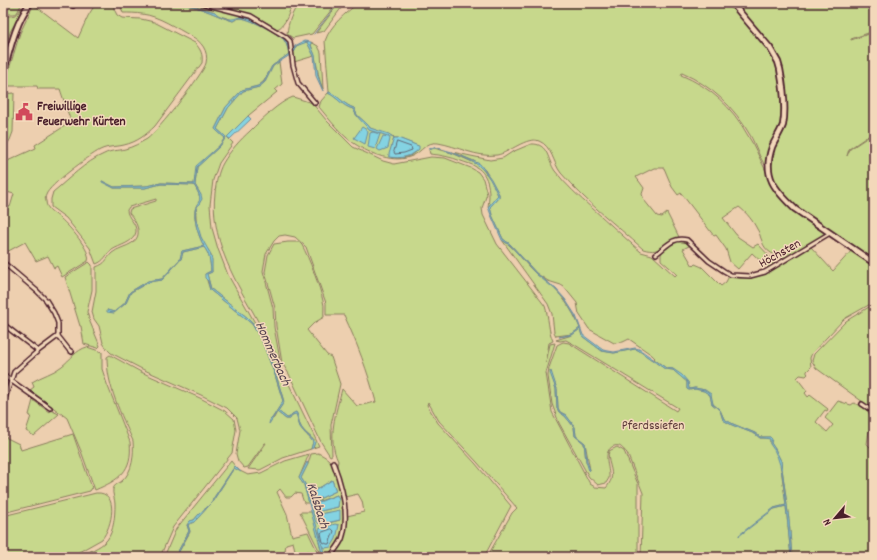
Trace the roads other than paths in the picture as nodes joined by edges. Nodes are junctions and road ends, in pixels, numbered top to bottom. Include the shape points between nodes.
1 (30, 3) edge
2 (200, 3) edge
3 (732, 3) edge
4 (3, 74) edge
5 (315, 103) dead end
6 (830, 233) junction
7 (656, 254) dead end
8 (4, 262) dead end
9 (874, 263) edge
10 (3, 324) edge
11 (58, 336) junction
12 (38, 351) junction
13 (72, 352) dead end
14 (3, 375) edge
15 (10, 380) junction
16 (3, 404) edge
17 (862, 404) dead end
18 (50, 408) dead end
19 (874, 412) edge
20 (333, 462) dead end
21 (330, 557) edge

1 - 4 street via 14,34
2 - 5 street via 251,16 286,37 290,41 298,83
3 - 6 street via 770,48 780,69 784,115 781,130 768,160 770,179 795,209
6 - 7 street, Höchsten via 765,272 750,276 736,276 724,271 687,240 680,238 673,240
6 - 9 street
8 - 11 street via 46,300 58,324
10 - 12 street
11 - 12 street
11 - 13 street
12 - 15 street via 14,372
14 - 15 street
15 - 16 street
15 - 18 street
17 - 19 street
20 - 21 street via 341,486 345,516 341,539

